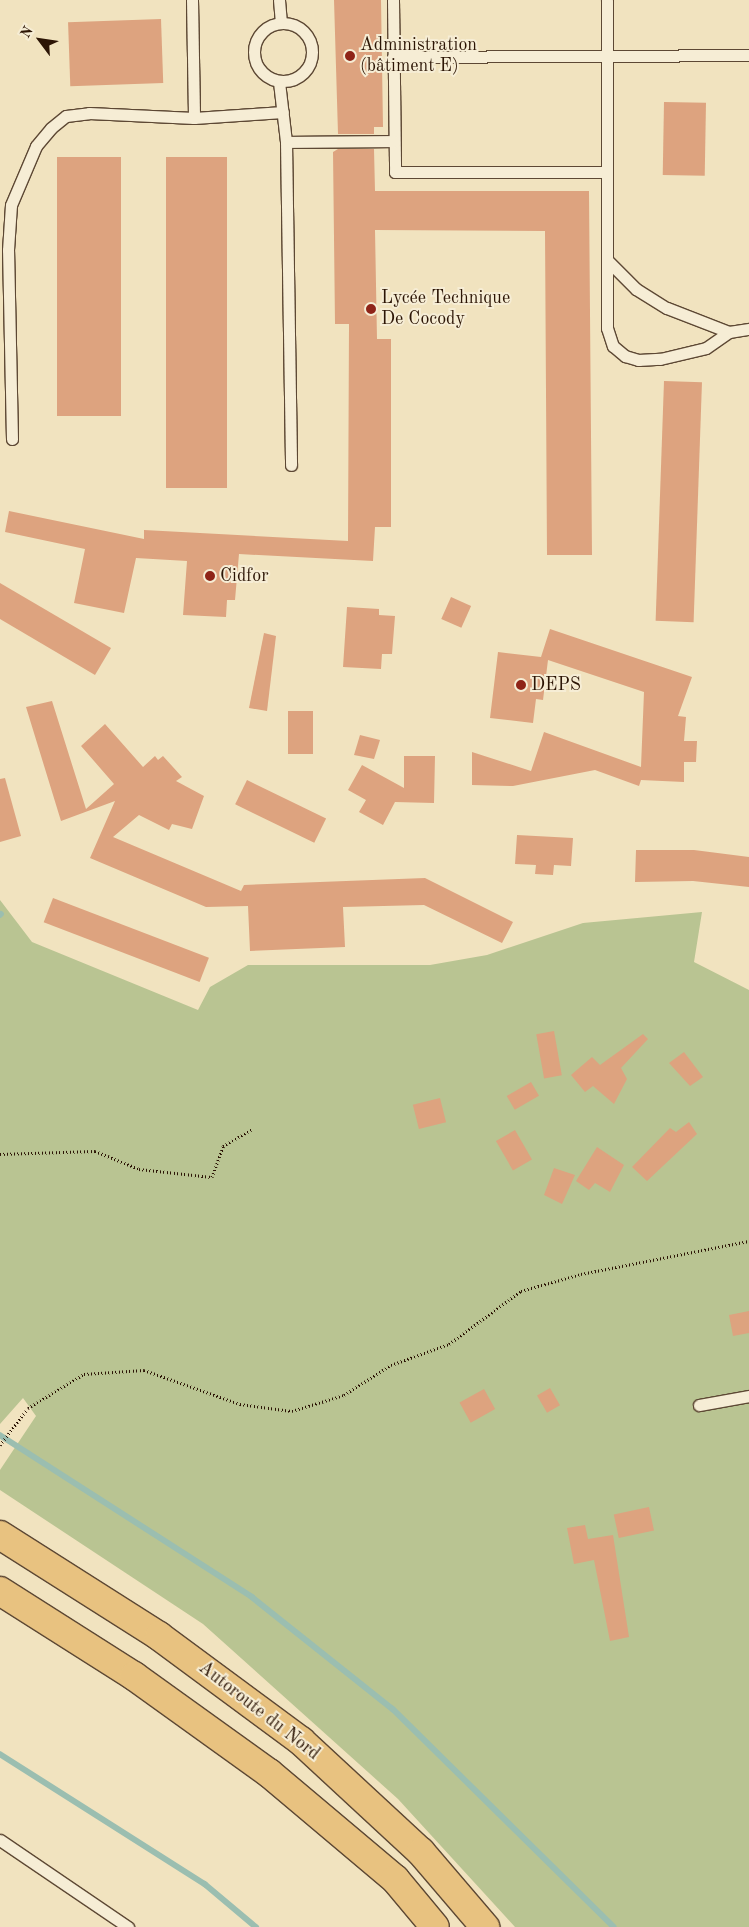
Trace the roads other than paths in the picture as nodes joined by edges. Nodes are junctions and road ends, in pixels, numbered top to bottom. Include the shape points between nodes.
1 (192, 0) edge
2 (279, 0) edge
3 (393, 0) edge
4 (607, 0) edge
5 (282, 22) junction
6 (606, 53) junction
7 (749, 55) edge
8 (392, 57) junction
9 (279, 82) junction
10 (283, 112) junction
11 (194, 118) junction
12 (394, 141) junction
13 (286, 142) junction
14 (606, 172) junction
15 (607, 260) junction
16 (749, 329) edge
17 (730, 332) junction
18 (12, 439) dead end
19 (291, 465) dead end
20 (749, 1396) edge
21 (698, 1405) dead end
22 (0, 1535) edge
23 (0, 1591) edge
24 (0, 1840) edge
25 (128, 1927) edge
26 (435, 1927) edge
27 (484, 1927) edge

1 - 11 lane
2 - 5 lane
3 - 8 lane
4 - 6 lane
5 - 9 lane via 263,32 255,55 266,75
5 - 9 lane via 295,24 304,31 310,61 304,74 294,80
6 - 7 lane
6 - 8 lane
6 - 14 lane
8 - 12 lane
9 - 10 lane
10 - 11 lane
10 - 13 lane
11 - 18 lane via 89,113 66,116 36,146 12,205 8,250
12 - 13 lane
12 - 14 lane via 395,172
13 - 19 lane
14 - 15 lane
15 - 17 lane via 636,289 667,308
15 - 17 lane via 608,328 613,346 625,356 660,359 706,348
16 - 17 lane
20 - 21 lane
22 - 27 highway, Autoroute du Nord via 159,1636 301,1741 421,1852
23 - 26 highway via 134,1676 269,1773 395,1879
24 - 25 lane

